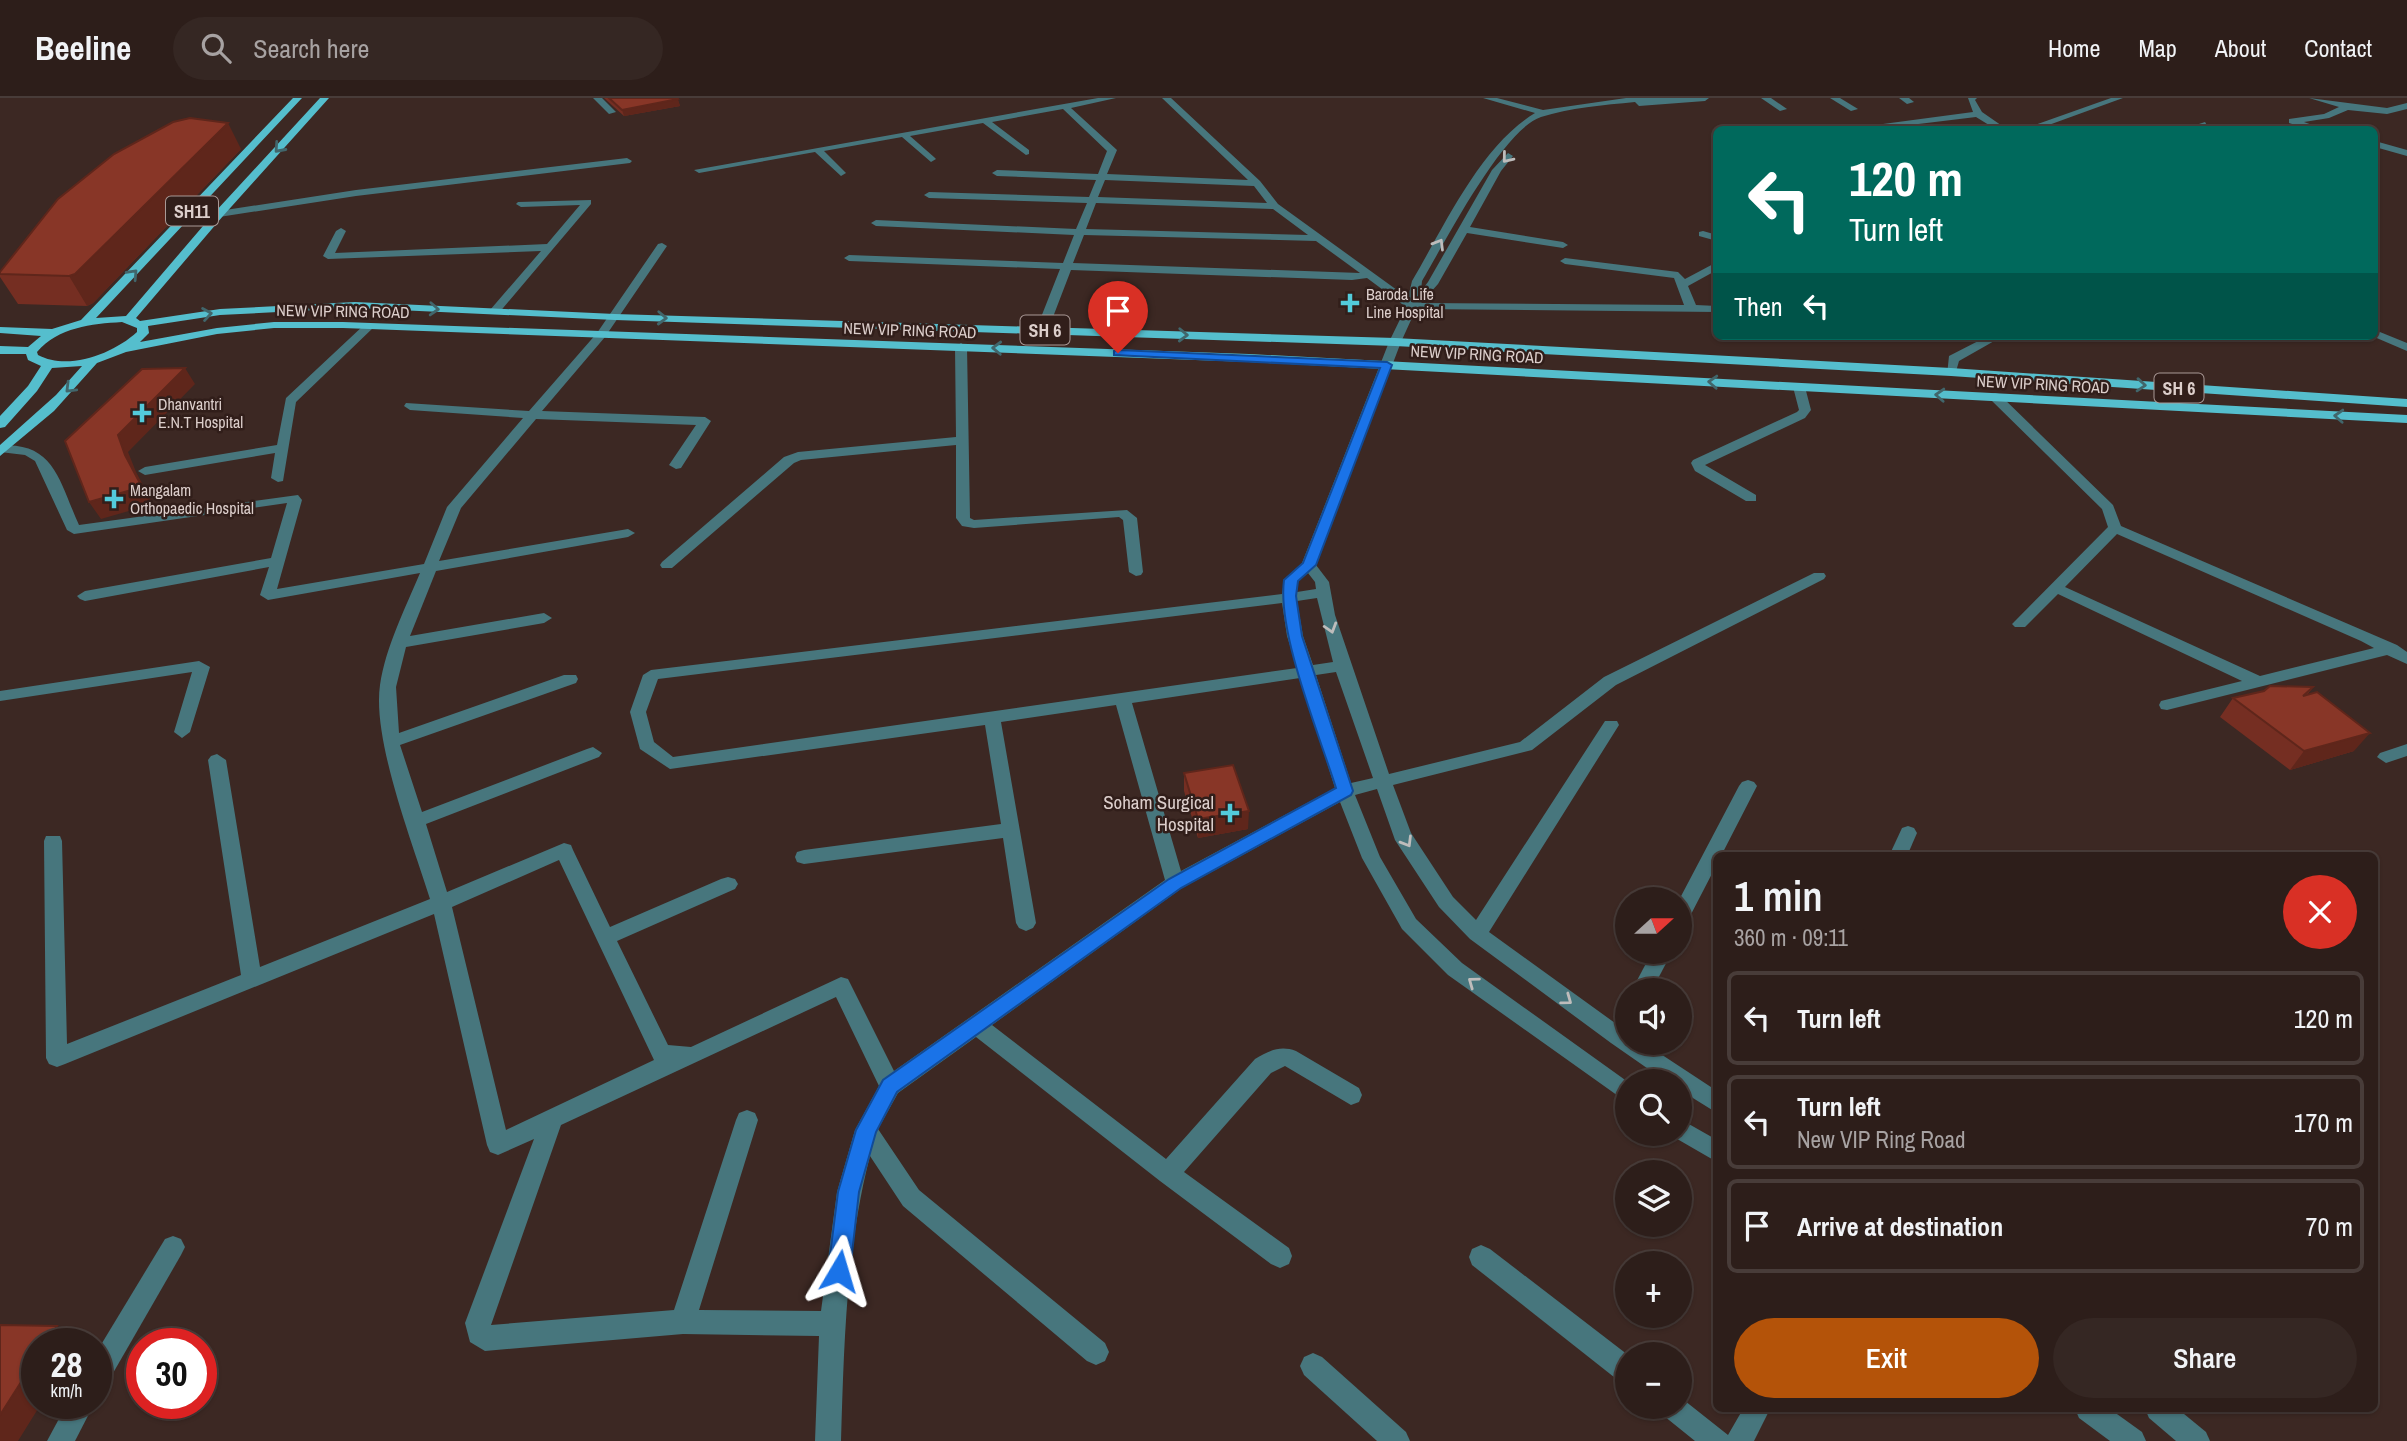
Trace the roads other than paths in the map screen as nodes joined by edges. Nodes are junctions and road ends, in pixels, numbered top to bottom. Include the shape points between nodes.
1 (298, 98) edge
2 (325, 98) edge
3 (597, 98) edge
4 (1112, 98) edge
5 (1166, 98) edge
6 (1487, 98) edge
7 (1510, 98) edge
8 (1650, 98) edge
9 (1705, 98) edge
10 (1766, 98) edge
11 (1834, 98) edge
12 (1973, 98) edge
13 (2119, 98) edge
14 (2314, 98) edge
15 (1064, 106) junction
16 (2407, 106) edge
17 (2347, 107) junction
18 (1783, 109) dead end
19 (1854, 109) dead end
20 (612, 112) edge
21 (1542, 113) junction
22 (1560, 113) junction
23 (1978, 114) junction
24 (984, 120) junction
25 (1888, 124) junction
26 (1873, 126) edge
27 (1892, 126) edge
28 (1998, 126) edge
29 (2037, 126) edge
30 (2309, 126) edge
31 (903, 134) junction
32 (2378, 145) edge
33 (817, 149) junction
34 (2404, 150) edge
35 (1026, 152) dead end
36 (932, 159) dead end
37 (627, 161) dead end
38 (699, 170) dead end
39 (841, 173) dead end
40 (997, 173) dead end
41 (1102, 176) junction
42 (1257, 183) junction
43 (929, 195) dead end
44 (1093, 199) junction
45 (521, 204) dead end
46 (1275, 206) junction
47 (219, 214) junction
48 (876, 223) dead end
49 (1464, 229) junction
50 (341, 230) dead end
51 (1080, 232) junction
52 (1703, 234) dead end
53 (1713, 237) edge
54 (1317, 238) junction
55 (1563, 245) dead end
56 (662, 246) dead end
57 (551, 247) junction
58 (849, 258) dead end
59 (1564, 261) dead end
60 (1068, 265) junction
61 (1713, 267) edge
62 (1369, 275) junction
63 (1682, 285) junction
64 (1412, 306) junction
65 (1691, 309) junction
66 (1713, 309) edge
67 (494, 312) junction
68 (615, 317) junction
69 (134, 322) junction
70 (85, 323) junction
71 (368, 327) junction
72 (0, 330) edge
73 (1042, 330) junction
74 (54, 333) junction
75 (2378, 334) edge
76 (601, 335) junction
77 (1989, 340) edge
78 (1395, 342) junction
79 (961, 347) junction
80 (2407, 347) edge
81 (126, 348) junction
82 (0, 350) edge
83 (31, 351) junction
84 (93, 360) junction
85 (47, 364) junction
86 (1387, 365) junction
87 (1951, 372) junction
88 (1799, 387) junction
89 (1995, 397) junction
90 (2407, 403) edge
91 (410, 406) dead end
92 (535, 415) junction
93 (2407, 419) edge
94 (0, 424) edge
95 (962, 440) junction
96 (282, 448) junction
97 (1, 451) edge
98 (676, 465) dead end
99 (145, 471) dead end
100 (278, 478) dead end
101 (1751, 498) dead end
102 (2115, 528) junction
103 (628, 533) dead end
104 (277, 561) junction
105 (667, 565) dead end
106 (1309, 565) junction
107 (430, 568) junction
108 (1136, 572) dead end
109 (1819, 576) dead end
110 (2056, 588) junction
111 (1324, 593) junction
112 (85, 596) dead end
113 (1289, 596) junction
114 (544, 618) dead end
115 (2020, 624) dead end
116 (398, 643) junction
117 (2391, 649) junction
118 (2407, 659) edge
119 (1343, 666) junction
120 (1307, 671) junction
121 (570, 679) dead end
122 (2258, 682) junction
123 (0, 696) edge
124 (1122, 698) junction
125 (2167, 705) dead end
126 (992, 718) junction
127 (1611, 725) dead end
128 (182, 732) dead end
129 (391, 742) junction
130 (2407, 750) edge
131 (593, 753) dead end
132 (2386, 757) dead end
133 (217, 761) dead end
134 (1385, 781) junction
135 (1748, 786) dead end
136 (1345, 791) junction
137 (416, 821) junction
138 (1009, 830) junction
139 (1908, 833) dead end
140 (53, 841) dead end
141 (1714, 852) edge
142 (1900, 852) edge
143 (1713, 853) edge
144 (804, 857) dead end
145 (1175, 883) junction
146 (728, 884) dead end
147 (1692, 894) edge
148 (441, 903) junction
149 (1026, 923) dead end
150 (1477, 934) junction
151 (606, 937) junction
152 (252, 978) junction
153 (1615, 1023) edge
154 (975, 1024) junction
155 (1657, 1055) edge
156 (681, 1057) junction
157 (1615, 1085) edge
158 (890, 1086) junction
159 (1351, 1095) dead end
160 (1713, 1099) edge
161 (552, 1120) junction
162 (747, 1120) dead end
163 (866, 1130) junction
164 (1692, 1136) edge
165 (1713, 1150) edge
166 (1167, 1174) junction
167 (173, 1247) dead end
168 (1280, 1256) dead end
169 (1481, 1257) dead end
170 (683, 1322) junction
171 (832, 1324) junction
172 (112, 1351) edge
173 (1096, 1352) dead end
174 (1615, 1361) edge
175 (1312, 1366) dead end
176 (1755, 1412) edge
177 (2092, 1412) edge
178 (2162, 1412) edge
179 (72, 1419) edge
180 (1689, 1419) edge
181 (60, 1441) edge
182 (828, 1441) edge
183 (1397, 1441) edge
184 (1717, 1441) edge
185 (1739, 1441) edge
186 (2133, 1441) edge
187 (2197, 1441) edge

70 -> 1 main road, SH11
2 -> 47 main road, SH11
3 - 20 street
4 - 15 street
5 - 42 street
6 - 21 street
7 - 22 street
8 - 22 street
9 - 22 street
10 - 18 street
11 - 19 street
12 - 23 street
13 - 29 street
14 - 17 street
15 - 24 street
15 - 41 street via 1112,150
16 - 17 street via 2387,111
17 - 30 street via 2326,116 2292,121
21 - 22 street
64 -> 21 street via 1417,281 1484,169 1503,145
22 -> 49 street via 1516,147 1497,170
23 - 25 street
23 - 28 street
24 - 31 street
24 - 35 street
25 - 26 street
25 - 27 street
31 - 33 street
31 - 36 street
32 - 34 street
33 - 38 street
33 - 39 street
37 - 47 street
40 - 41 street
41 - 42 street
41 - 44 street
42 - 46 street
43 - 44 street
44 - 46 street
44 - 51 street
45 - 57 street via 588,202
46 - 54 street
47 - 69 main road, SH11
48 - 51 street
49 - 55 street
49 - 64 street via 1433,284
50 - 57 street via 328,257
51 - 54 street
51 - 60 street
52 - 53 street
54 - 62 street
56 - 68 street
57 - 67 street
58 - 60 street
59 - 63 street via 1670,272 1678,275
60 - 62 street
60 - 73 street
61 - 63 street
62 - 64 street
63 - 65 street
64 - 65 street
64 - 78 street
65 - 66 street
67 - 68 main road, NEW VIP RING ROAD / SH 6
69 -> 67 main road, NEW VIP RING ROAD / SH 6 via 282,307 355,305
68 -> 73 main road, NEW VIP RING ROAD / SH 6
68 - 76 street
69 - 70 main road, NEW VIP RING ROAD
69 - 81 main road via 143,333
70 - 74 main road
71 - 76 main road, NEW VIP RING ROAD / SH 6
71 - 81 main road, NEW VIP RING ROAD / SH 6 via 274,325
71 - 96 street via 290,401
72 - 74 main road
73 -> 78 main road, NEW VIP RING ROAD / SH 6
74 - 83 main road
75 - 80 street
76 - 79 main road, NEW VIP RING ROAD / SH 6
76 - 92 street
77 - 87 street via 1953,359
78 - 86 street
78 - 87 main road, NEW VIP RING ROAD / SH 6
86 -> 79 main road, NEW VIP RING ROAD / SH 6
79 - 95 street
81 - 84 main road, NEW VIP RING ROAD
82 - 83 main road
83 - 85 main road via 32,357
84 - 85 main road, NEW VIP RING ROAD
84 -> 97 main road via 44,414
85 - 94 main road via 33,388
88 -> 86 main road, NEW VIP RING ROAD / SH 6
86 - 106 street
87 -> 90 main road, NEW VIP RING ROAD / SH 6
89 -> 88 main road, NEW VIP RING ROAD / SH 6
88 - 101 street via 1805,410 1801,415 1698,463
93 -> 89 main road, NEW VIP RING ROAD / SH 6
89 - 102 street via 2108,508
91 - 92 street
92 - 98 street via 705,421
92 - 107 street via 454,507
95 - 105 street via 798,456
95 - 108 street via 963,518 967,523 1122,513 1130,518
96 - 99 street
96 - 100 street
97 - 104 street via 28,451 41,459 72,529 77,530 293,498
102 - 110 street
102 - 117 street
103 - 107 street
104 - 107 street via 268,595
104 - 112 street
106 - 111 street
106 - 113 street via 1291,580
107 - 116 street
109 - 134 street via 1610,681 1527,746
110 - 115 street
110 - 122 street
111 - 113 street
111 -> 119 street
113 - 120 street via 1295,636
113 - 126 street via 651,675 638,712 646,745 670,763
114 - 116 street
116 - 129 street via 388,687
117 - 118 street
117 - 122 street
119 - 120 street
119 - 134 street
120 - 124 street
120 - 136 street
121 - 129 street
122 - 125 street
123 - 128 street via 199,666
124 - 126 street
124 - 145 street
126 - 138 street
127 - 150 street
129 - 137 street
130 - 132 street
131 - 137 street
133 - 152 street
134 - 136 street
134 -> 150 street via 1402,835 1446,902
135 - 141 street
136 - 145 street
157 -> 136 street via 1455,969 1409,924 1371,858
137 - 148 street
138 - 144 street
138 - 149 street
139 - 142 street
140 - 152 street via 57,1058
143 - 147 street
145 - 154 street
146 - 151 street
148 - 151 street via 564,850
148 - 152 street
148 - 161 street via 498,1145
150 -> 153 street
151 - 156 street via 662,1053
154 - 158 street
154 - 166 street
155 - 160 street
156 - 158 street via 693,1056 841,985
156 - 161 street
158 - 163 street
159 - 166 street via 1288,1057 1275,1058
161 - 170 street via 478,1323 479,1333 485,1338
162 - 170 street
163 - 171 street via 849,1192
163 - 173 street via 911,1198
164 - 165 street
166 - 168 street
167 - 172 street
169 - 174 street
170 - 171 street
171 - 182 street
175 - 183 street
176 - 185 street
177 - 186 street
178 - 187 street
179 - 181 street
180 - 184 street

